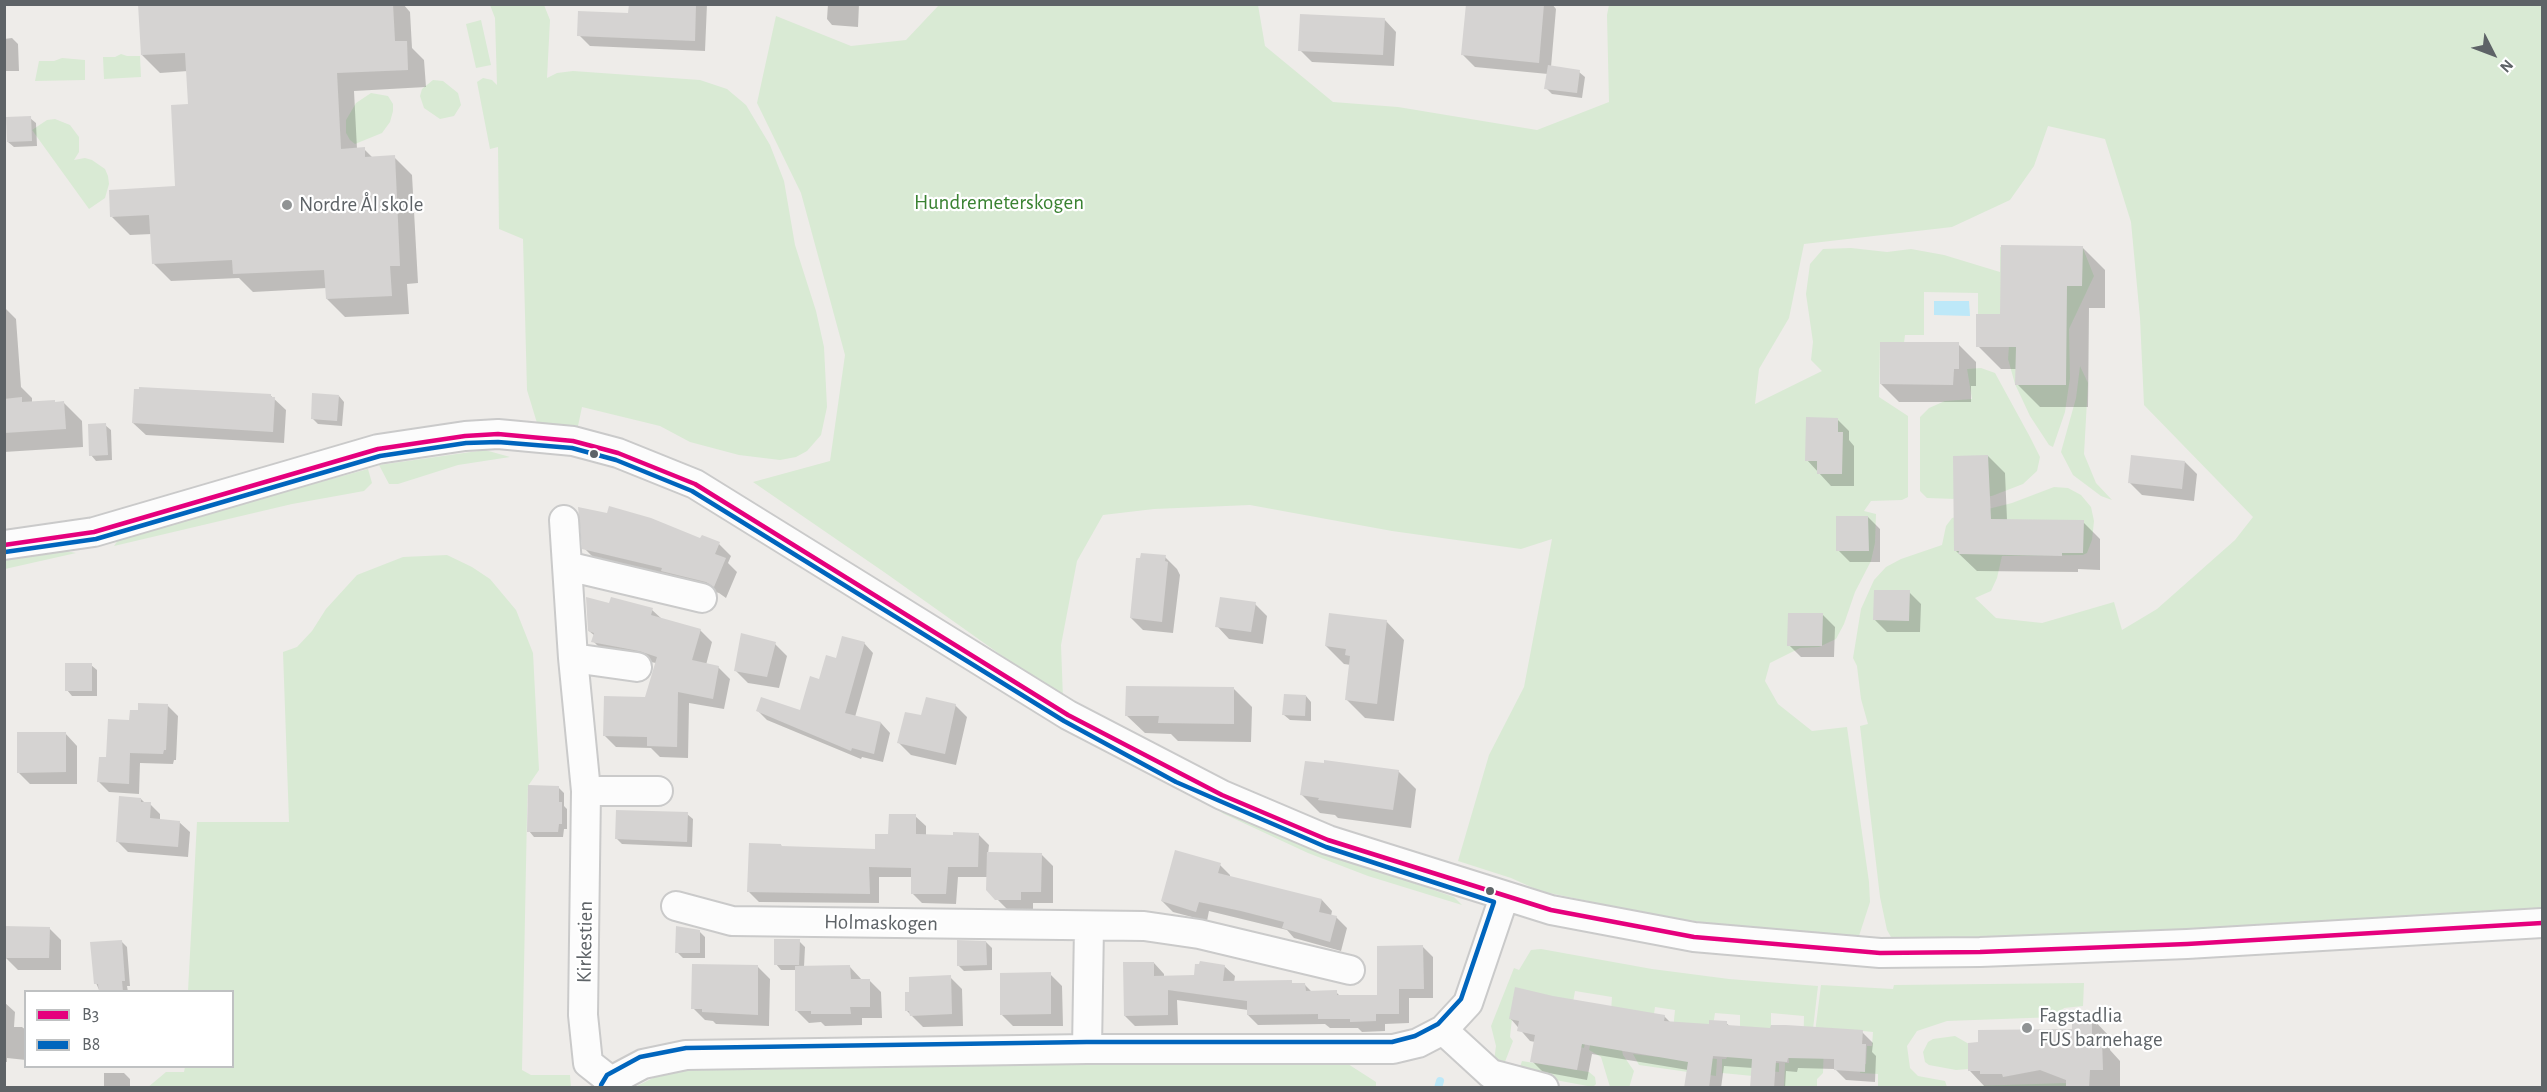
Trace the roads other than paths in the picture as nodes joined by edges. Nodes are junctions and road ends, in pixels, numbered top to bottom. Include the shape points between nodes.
1 (564, 520) dead end
2 (4, 545) edge
3 (567, 566) junction
4 (702, 598) dead end
5 (573, 658) junction
6 (637, 667) dead end
7 (586, 791) junction
8 (658, 791) dead end
9 (1504, 897) junction
10 (676, 906) dead end
11 (2542, 923) edge
12 (1089, 926) junction
13 (1350, 970) dead end
14 (1443, 1030) junction
15 (1087, 1049) junction
16 (609, 1084) edge
17 (1544, 1088) edge

1 - 3 street, Kirkestien
2 - 9 street via 94,532 378,449 498,434 573,441 618,453 695,484 1068,715 1180,775 1328,840
3 - 4 street
3 - 5 street, Kirkestien
5 - 6 street
5 - 7 street, Kirkestien
7 - 8 street
7 - 16 street, Kirkestien via 583,1015 588,1063
9 - 11 street via 1551,910 1694,937 1880,953 2187,944
9 - 14 street via 1468,1003
10 - 12 street, Holmaskogen via 732,921
12 - 13 street, Holmaskogen via 1144,926 1199,934
12 - 15 street
14 - 15 street via 1393,1049
14 - 17 street via 1491,1074
15 - 16 street via 686,1055 642,1064

